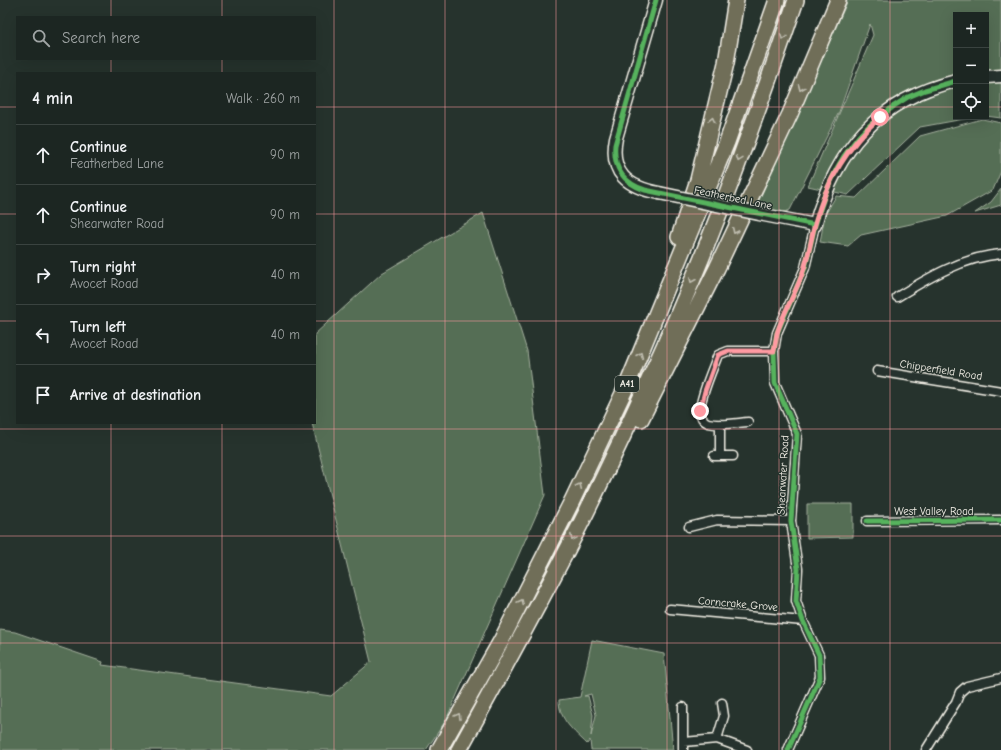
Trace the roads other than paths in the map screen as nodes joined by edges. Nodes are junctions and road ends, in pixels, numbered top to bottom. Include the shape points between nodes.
1 (656, 0) edge
2 (736, 0) edge
3 (777, 0) edge
4 (796, 0) edge
5 (838, 0) edge
6 (1001, 76) edge
7 (989, 77) edge
8 (953, 82) edge
9 (815, 225) junction
10 (1001, 254) edge
11 (670, 279) junction
12 (896, 297) dead end
13 (774, 351) junction
14 (877, 371) dead end
15 (1001, 391) edge
16 (748, 422) dead end
17 (720, 424) junction
18 (733, 456) dead end
19 (585, 514) junction
20 (1001, 520) edge
21 (791, 521) junction
22 (867, 521) dead end
23 (689, 527) dead end
24 (670, 609) dead end
25 (803, 621) junction
26 (1001, 678) edge
27 (722, 703) dead end
28 (683, 707) dead end
29 (717, 739) junction
30 (683, 746) edge
31 (439, 750) edge
32 (458, 750) edge
33 (747, 750) edge
34 (788, 750) edge
35 (926, 750) edge

1 - 9 street, Featherbed Lane, bridge via 616,138 614,153 619,170 627,181 638,188
11 -> 2 highway, A41 via 678,238 698,180 726,63
3 - 11 highway, A41 via 727,142
4 -> 19 highway, A41 via 746,143 702,257 657,362
5 -> 19 highway via 790,114 717,268 604,490
6 - 7 street
8 - 9 street via 908,97 869,126 852,145 837,168
9 - 13 street, Shearwater Road via 805,268 777,333
10 - 12 street via 959,264
31 -> 11 highway, A41 via 501,640 572,501 638,358
13 - 17 street via 728,351 718,355 700,411 702,418 707,422
13 - 21 street, Shearwater Road via 775,384 797,434
14 - 15 street, Chipperfield Road
16 - 17 street
17 - 18 street via 717,456
19 -> 32 highway, A41
20 - 22 street, West Valley Road
21 - 23 street via 717,520
21 - 25 street, Shearwater Road via 798,569 796,601
24 - 25 street, Corncrake Grove
25 - 34 street, Shearwater Road via 819,655 820,677
26 - 35 street via 967,686 960,692
27 - 29 street via 724,716
28 - 30 street
29 - 30 street
29 - 33 street

